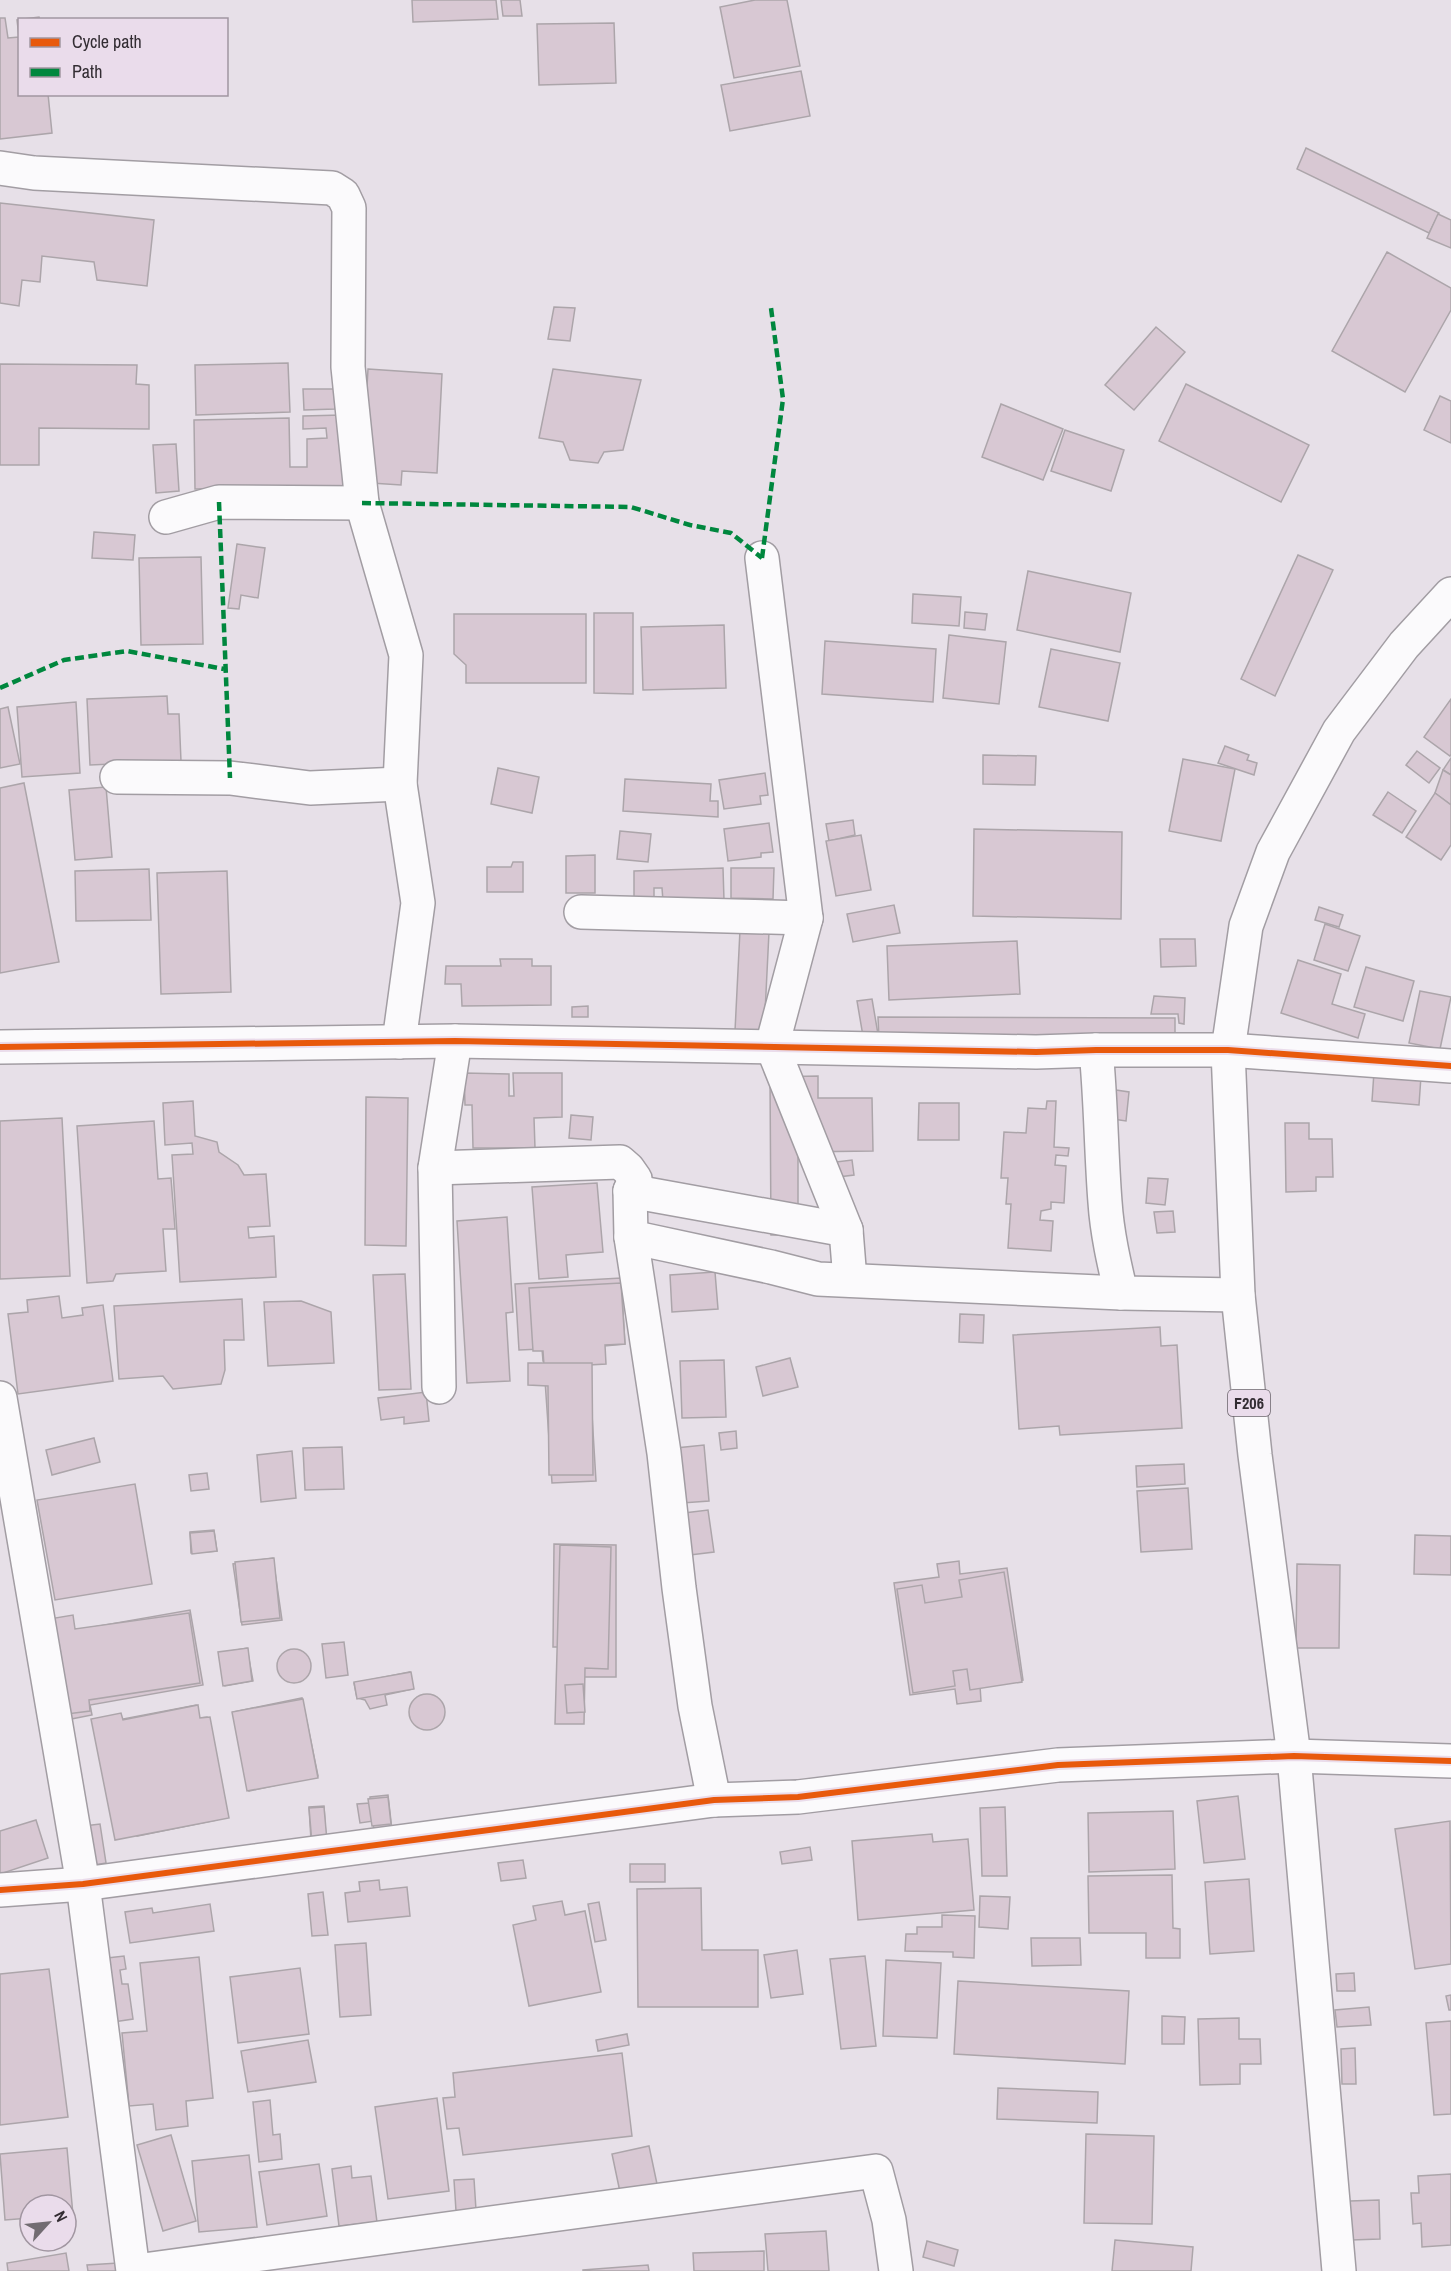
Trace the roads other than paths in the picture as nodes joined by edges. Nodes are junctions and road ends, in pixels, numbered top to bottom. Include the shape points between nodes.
1 (0, 168) edge
2 (362, 503) junction
3 (166, 517) dead end
4 (762, 558) dead end
5 (1451, 594) edge
6 (117, 777) dead end
7 (400, 784) junction
8 (581, 912) dead end
9 (806, 918) junction
10 (455, 1041) junction
11 (399, 1042) junction
12 (772, 1046) junction
13 (0, 1047) edge
14 (1096, 1050) junction
15 (1228, 1050) junction
16 (1451, 1066) edge
17 (435, 1168) junction
18 (630, 1191) junction
19 (846, 1230) junction
20 (632, 1237) junction
21 (850, 1280) junction
22 (1121, 1293) junction
23 (1238, 1295) junction
24 (439, 1387) dead end
25 (0, 1398) edge
26 (6, 1477) edge
27 (1294, 1756) junction
28 (1451, 1761) edge
29 (714, 1800) junction
30 (83, 1884) junction
31 (0, 1890) edge
32 (135, 2271) edge
33 (896, 2271) edge
34 (1339, 2271) edge

1 - 2 street via 332,188 343,195 349,207 348,367
2 - 3 street via 219,502
2 - 7 street via 406,655
4 - 9 street
5 - 15 street, F206 via 1404,645 1339,731 1273,852 1246,926
6 - 7 street via 230,778 310,788
7 - 11 street via 418,903
8 - 9 street
9 - 12 street
10 - 11 street
10 - 12 street
10 - 17 street
11 - 13 street
12 - 14 street
12 - 19 street
14 - 15 street
14 - 22 street via 1105,1202
15 - 16 street
15 - 23 street, F206
17 - 18 street via 620,1162 635,1179
17 - 24 street
18 - 19 street
18 - 20 street
19 - 21 street
20 - 21 street via 818,1279
20 - 29 street via 695,1706
21 - 22 street
22 - 23 street
23 - 27 street, F206
25 - 26 street
26 - 30 street
27 - 28 street
27 - 29 street via 1058,1765 798,1797
27 - 34 street, F206
29 - 30 street
30 - 31 street
30 - 32 street
32 - 33 street via 876,2171 889,2220

